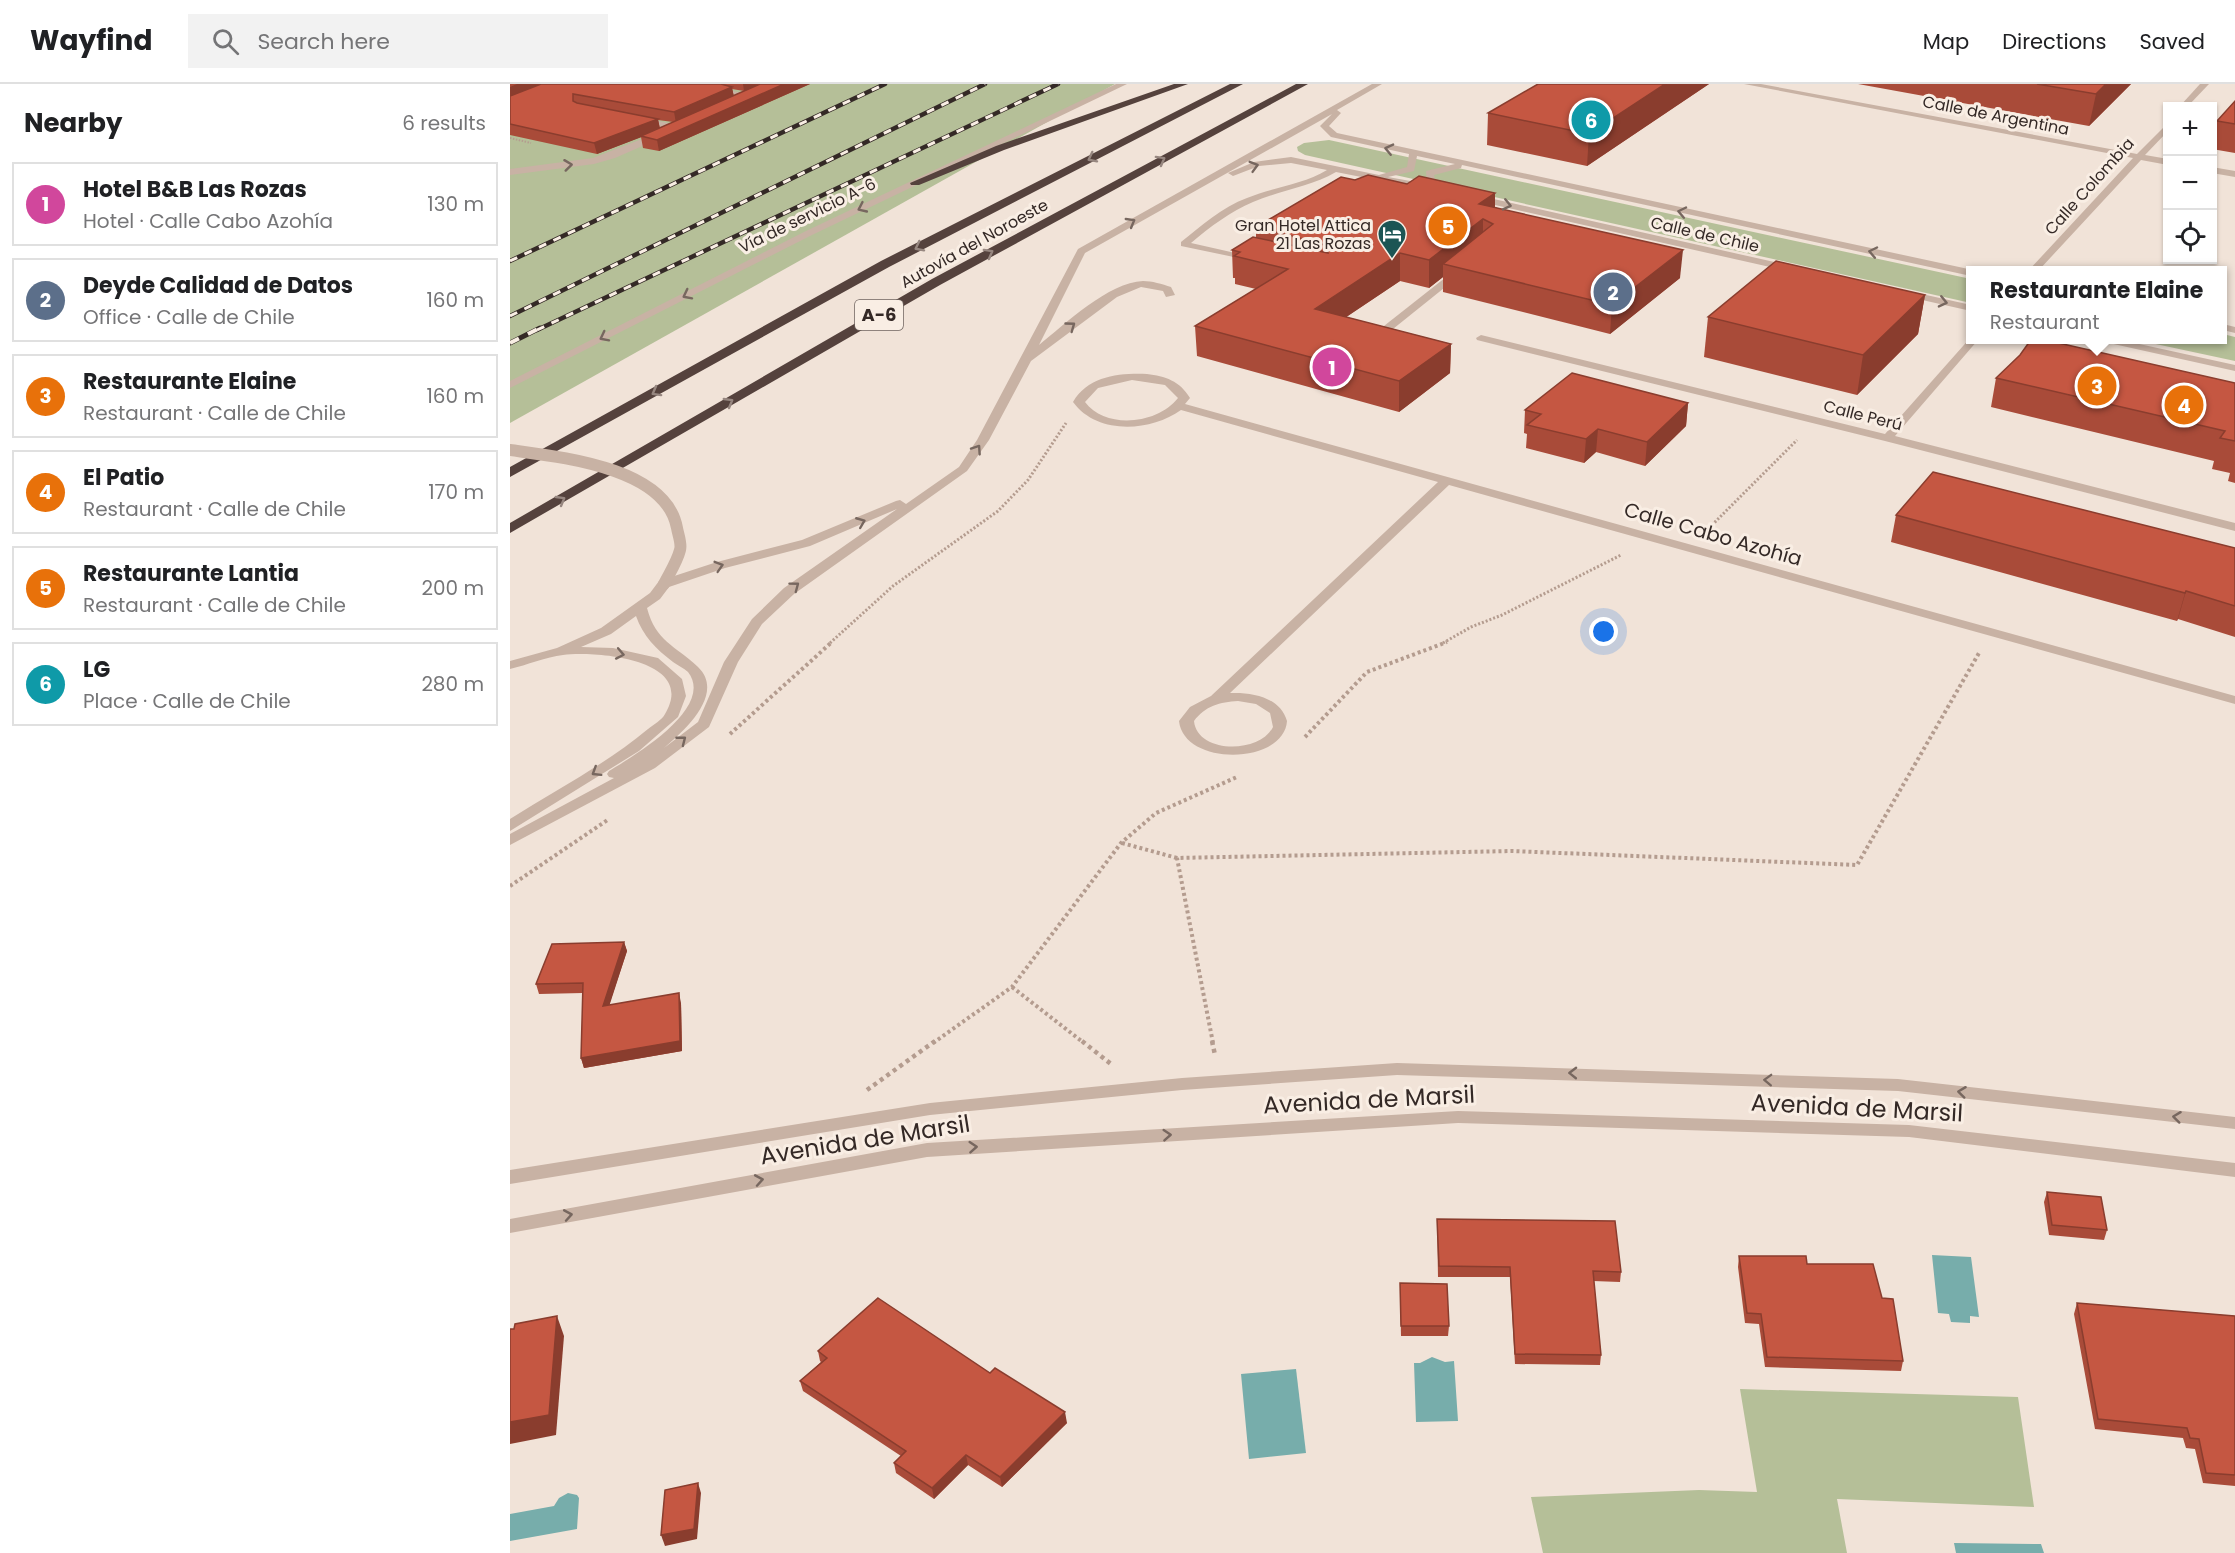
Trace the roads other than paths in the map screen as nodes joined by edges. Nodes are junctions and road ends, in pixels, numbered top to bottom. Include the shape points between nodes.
1 (692, 84) edge
2 (1123, 84) edge
3 (1183, 84) edge
4 (1238, 84) edge
5 (1303, 84) edge
6 (1378, 84) edge
7 (1748, 84) edge
8 (2205, 84) edge
9 (1353, 98) junction
10 (2188, 102) edge
11 (730, 105) edge
12 (634, 119) edge
13 (688, 123) edge
14 (678, 128) junction
15 (2163, 130) edge
16 (1413, 154) junction
17 (2139, 156) junction
18 (2163, 161) edge
19 (510, 165) edge
20 (1463, 165) junction
21 (541, 168) junction
22 (1336, 168) junction
23 (2217, 171) edge
24 (510, 172) edge
25 (2235, 174) edge
26 (1377, 176) junction
27 (915, 183) junction
28 (1432, 188) junction
29 (1443, 191) edge
30 (1180, 194) junction
31 (1464, 196) edge
32 (1265, 263) edge
33 (1468, 265) edge
34 (2038, 266) edge
35 (1808, 272) edge
36 (1966, 272) edge
37 (1889, 290) edge
38 (1170, 295) dead end
39 (1966, 307) edge
40 (1481, 338) dead end
41 (1372, 341) edge
42 (1969, 344) edge
43 (2131, 344) edge
44 (1025, 362) junction
45 (2235, 368) edge
46 (510, 385) edge
47 (1180, 406) junction
48 (1888, 438) junction
49 (510, 450) edge
50 (510, 473) edge
51 (1447, 480) junction
52 (935, 488) junction
53 (2235, 527) edge
54 (510, 529) edge
55 (664, 584) junction
56 (640, 608) junction
57 (562, 651) junction
58 (524, 662) junction
59 (510, 665) edge
60 (510, 670) edge
61 (1216, 699) junction
62 (2235, 700) edge
63 (514, 833) edge
64 (2235, 1123) edge
65 (2235, 1170) edge
66 (510, 1178) edge
67 (510, 1226) edge

1 - 11 street via 755,94
2 - 27 street, Vía de servicio A-6
3 - 27 highway via 1000,148
4 -> 50 highway, Autovía del Noroeste / A-6 via 885,264
54 -> 5 highway, Autovía del Noroeste / A-6 via 936,282
6 - 9 street
7 - 17 street, Calle de Argentina
8 - 10 street
16 -> 9 street, Calle de Chile via 1334,135 1324,126
9 - 30 street
12 - 14 street
13 - 14 street
21 -> 14 street via 612,156
15 - 17 street, Calle Colombia
16 - 20 street, Calle de Chile
16 - 26 street via 1411,169
17 - 18 street, Calle de Argentina
17 - 34 street, Calle Colombia
19 - 21 street
20 - 28 street, Calle de Chile via 1429,173
36 -> 20 street, Calle de Chile
21 - 24 street
22 - 26 street
30 -> 22 street via 1257,164 1292,159
22 - 32 street via 1316,180 1249,200 1210,222 1184,244
23 - 25 street
26 - 28 street
27 -> 46 street, Vía de servicio A-6
28 - 29 street
44 -> 30 street via 1081,251
31 -> 35 street, Calle de Chile
33 - 41 street
37 -> 39 street
44 -> 38 street via 1120,291 1141,284 1154,285
40 - 48 street, Calle Perú
42 - 48 street
43 - 45 street
52 -> 44 street via 963,469
47 - 47 street via 1184,398 1181,391 1148,377 1116,378 1095,385 1082,394 1079,402 1092,417 1123,423 1158,419
47 - 51 street, Calle Cabo Azohía
48 - 53 street, Calle Perú
49 - 55 street, bridge via 599,466 655,491 675,518 681,549
51 - 61 street
51 - 62 street, Calle Cabo Azohía
55 -> 52 street via 806,543
63 -> 52 street via 650,765 704,724 731,663 757,622 789,591
55 - 56 street
56 - 57 street via 606,631
56 - 63 street via 651,638 695,673 700,691 693,714 657,747
57 - 58 street
57 -> 63 street via 613,652 653,661 675,678 679,696 671,717 634,748
58 - 59 street
58 - 60 street
61 - 61 street via 1192,711 1186,720 1186,729 1201,744 1229,751 1245,750 1272,740 1279,732 1282,723 1272,706 1246,698
64 -> 66 street, Avenida de Marsil via 1898,1084 1397,1069 930,1109
67 -> 65 street, Avenida de Marsil via 927,1149 1458,1117 1910,1131

